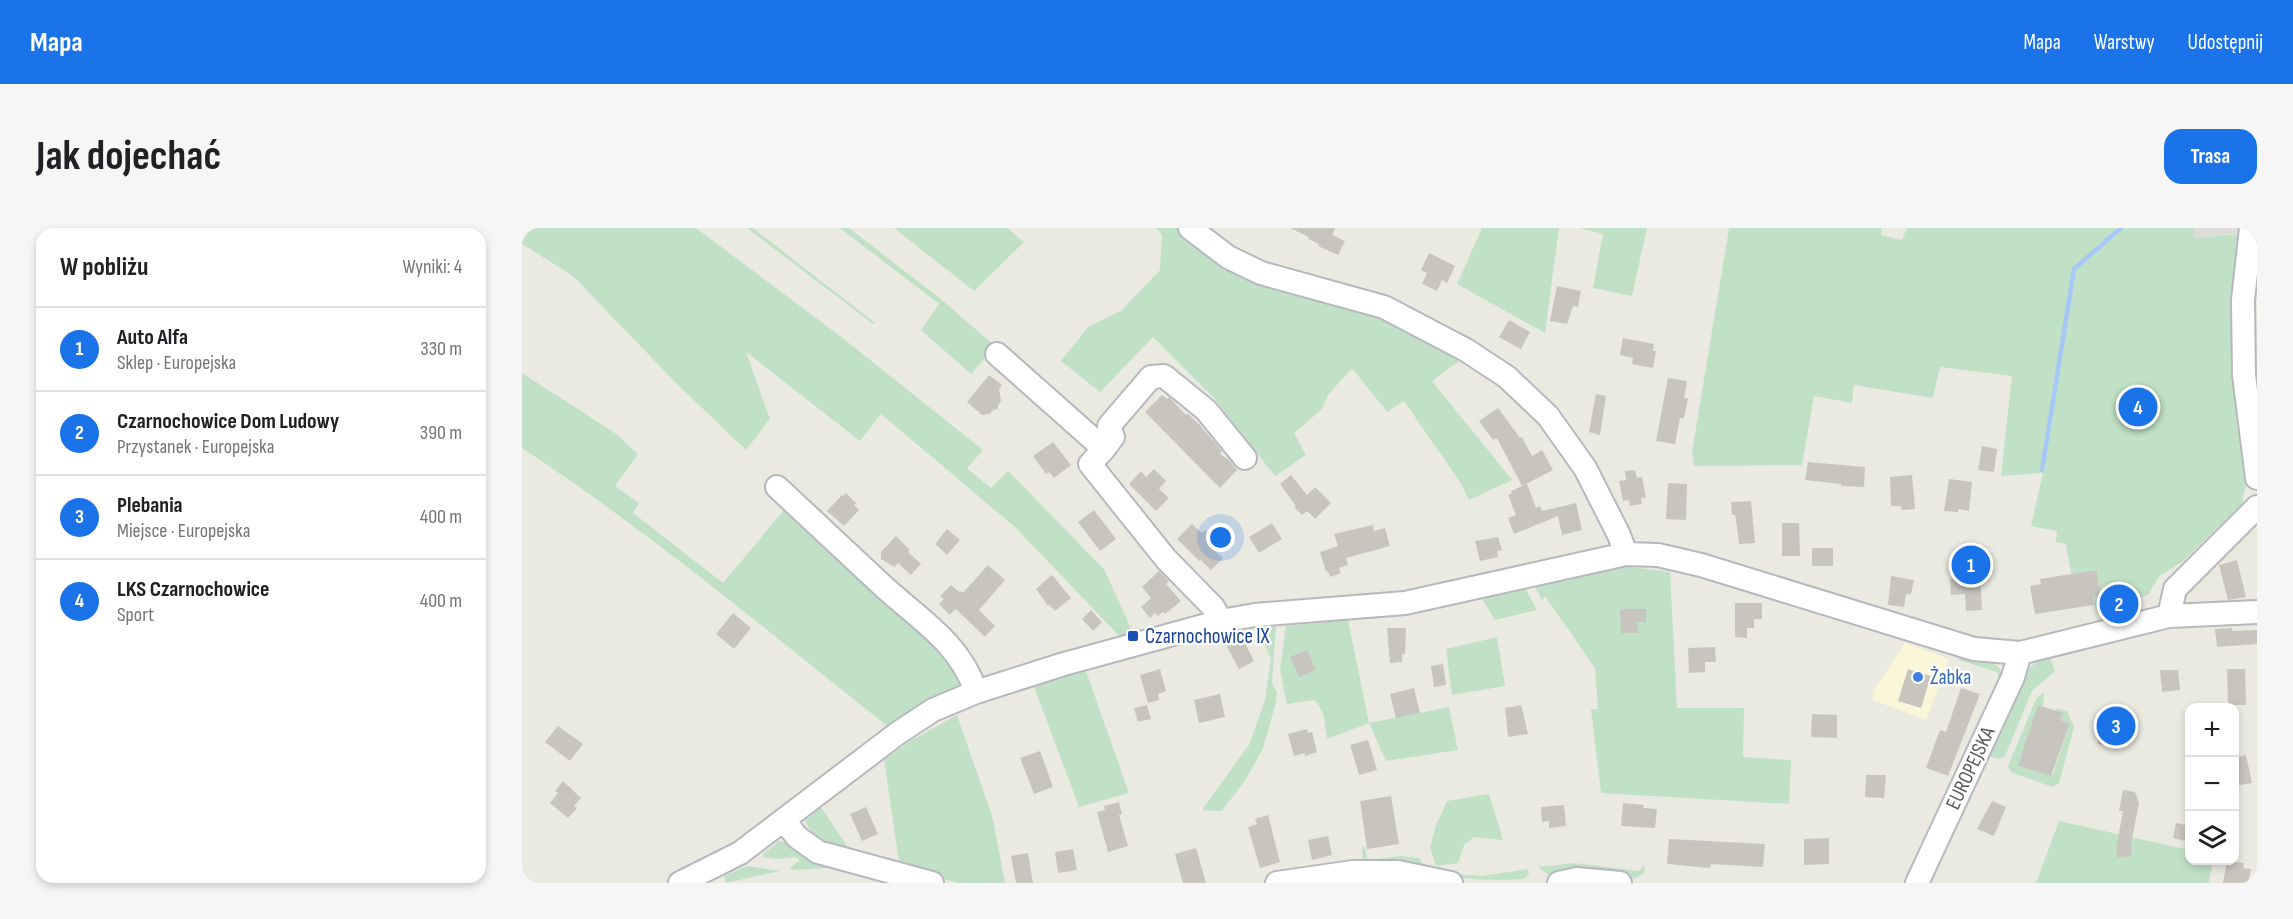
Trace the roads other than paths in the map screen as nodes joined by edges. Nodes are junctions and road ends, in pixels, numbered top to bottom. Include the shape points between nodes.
1 (1190, 228) edge
2 (2251, 228) edge
3 (997, 354) dead end
4 (1104, 449) junction
5 (1245, 458) dead end
6 (2257, 478) edge
7 (777, 487) dead end
8 (2257, 507) edge
9 (1626, 554) junction
10 (2257, 612) edge
11 (2169, 616) junction
12 (1221, 621) junction
13 (2020, 652) junction
14 (975, 692) junction
15 (784, 820) junction
16 (899, 879) edge
17 (680, 883) edge
18 (932, 883) edge
19 (1280, 883) edge
20 (1451, 883) edge
21 (1559, 883) edge
22 (1620, 883) edge
23 (1917, 883) edge

1 - 9 street via 1228,257 1261,273 1384,307 1466,350 1507,377 1548,416 1586,468
2 - 6 street via 2243,300 2244,375
3 - 4 street
4 - 5 street via 1113,437 1109,426 1151,377 1164,376 1206,410
4 - 12 street via 1090,464
7 - 14 street via 949,645 970,675
8 - 11 street via 2175,589
9 - 12 street via 1405,603
9 - 13 street via 1658,555 1701,565 1974,649
10 - 11 street
11 - 13 street
12 - 14 street
13 - 23 street, EUROPEJSKA via 2013,678
14 - 15 street via 933,710 898,733
15 - 16 street via 797,837 818,852
15 - 17 street via 740,853
16 - 18 street
19 - 20 street via 1353,872 1398,872
21 - 22 street via 1577,879

